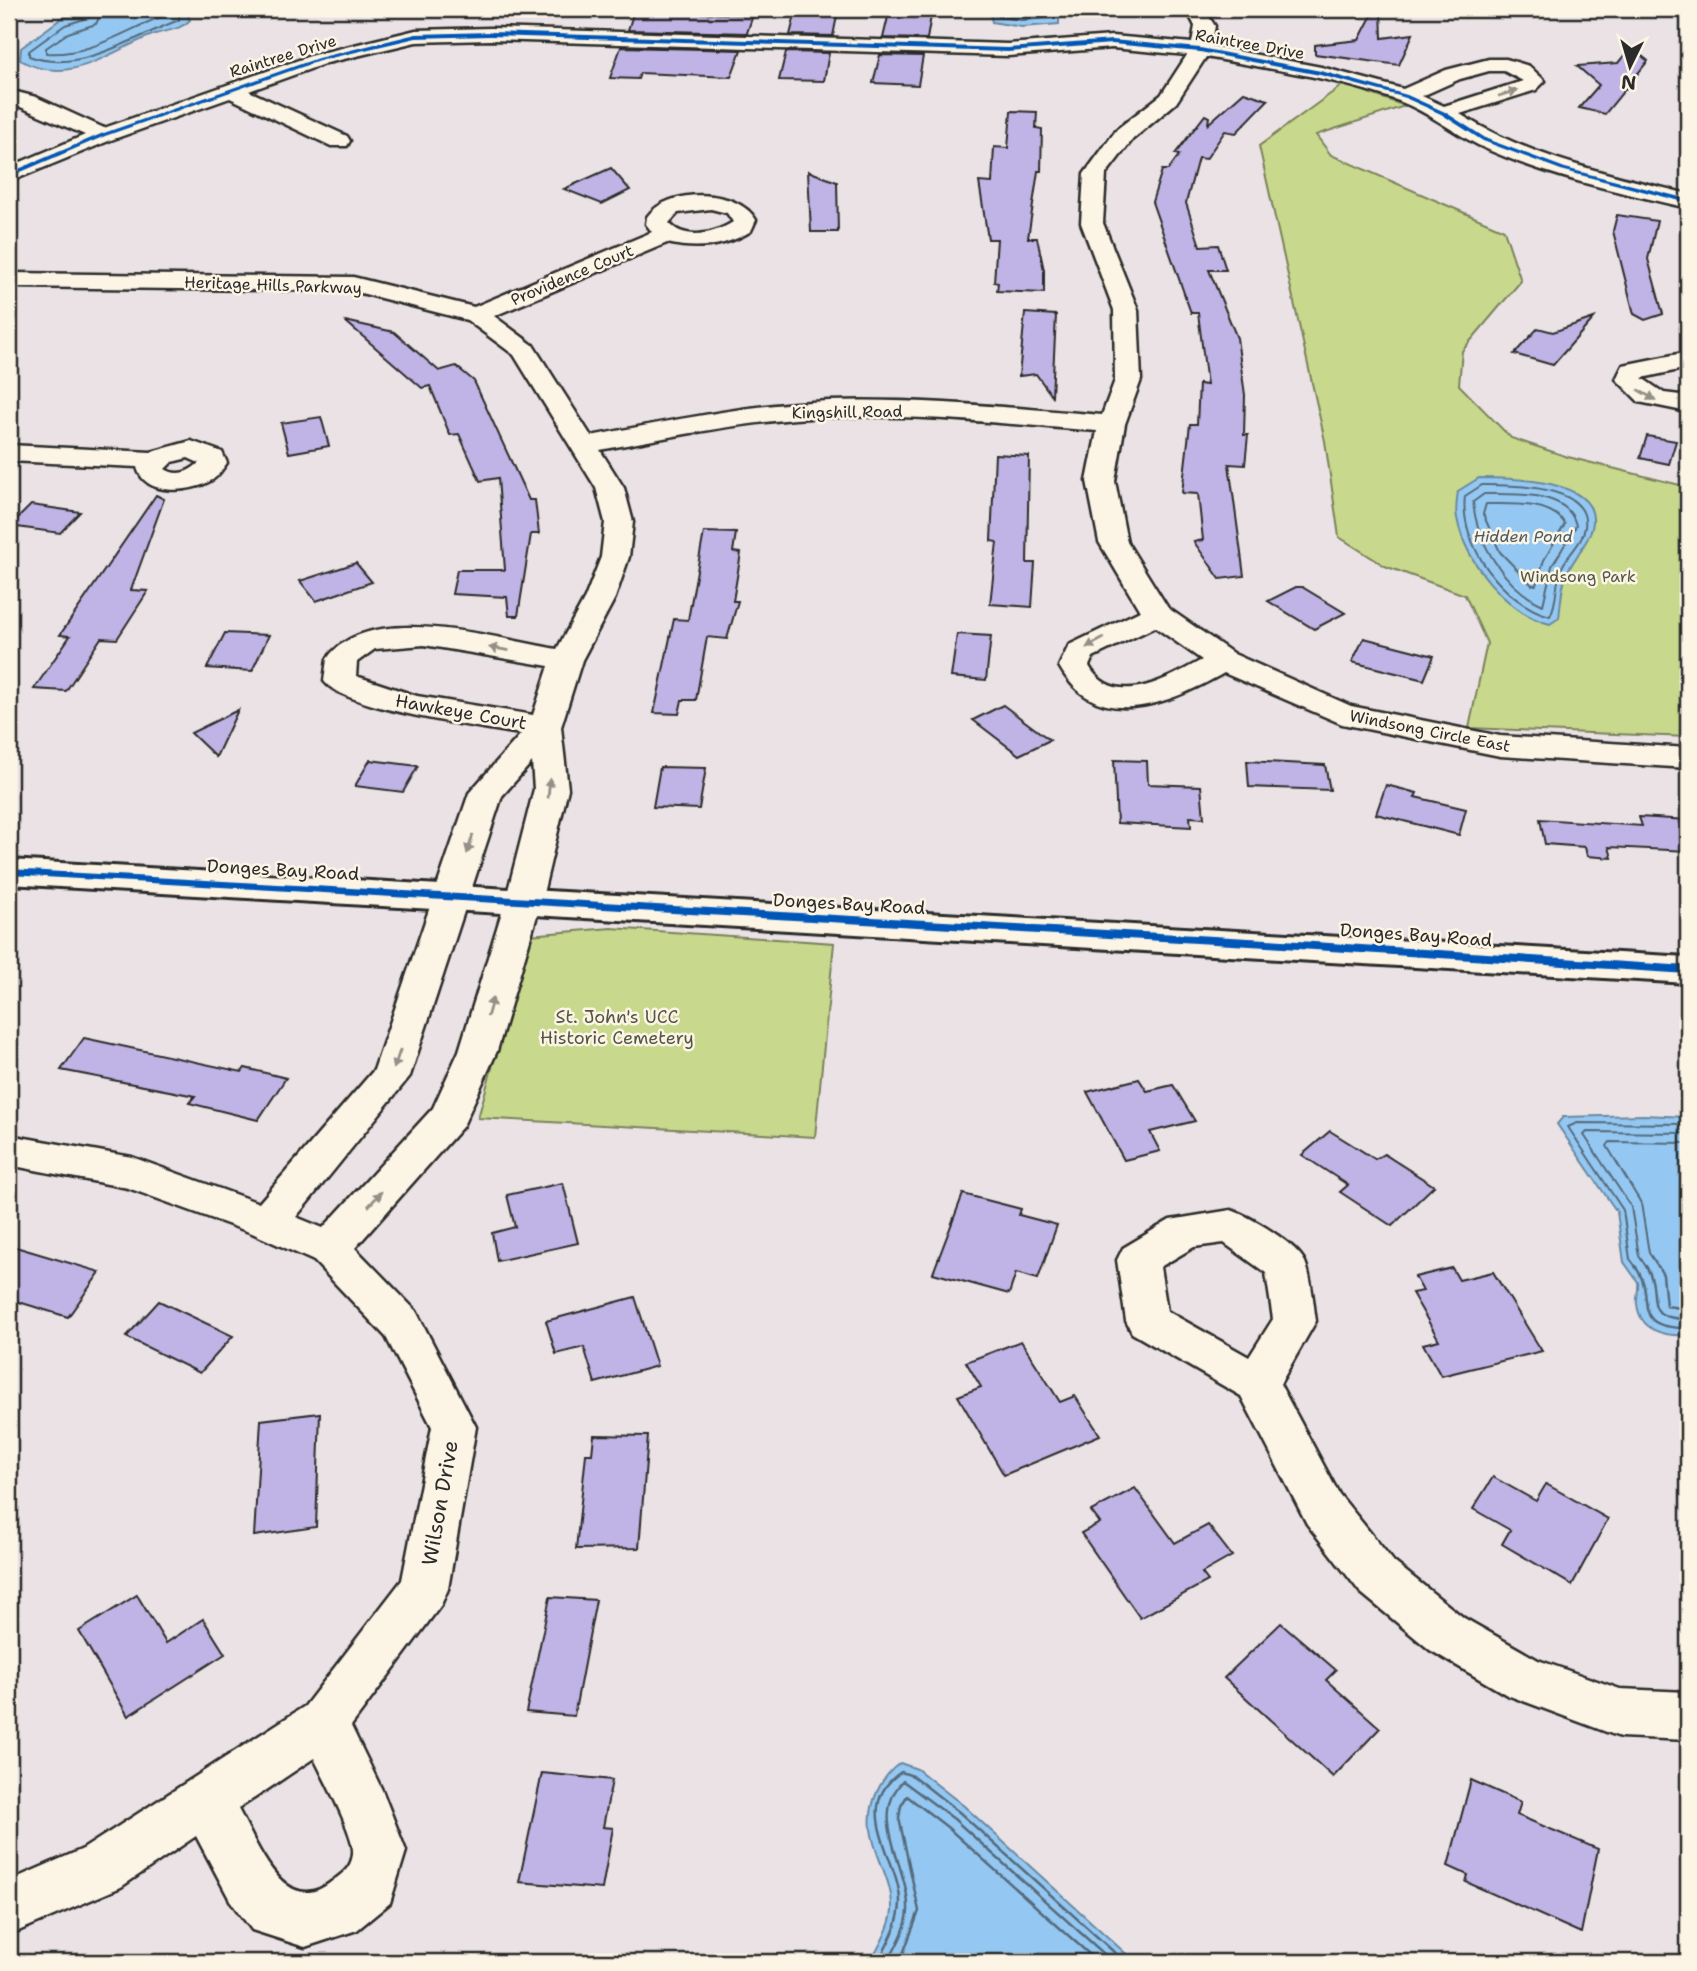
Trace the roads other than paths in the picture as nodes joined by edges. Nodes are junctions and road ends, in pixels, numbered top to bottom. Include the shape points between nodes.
1 (1195, 9) edge
2 (1200, 50) junction
3 (228, 89) junction
4 (9, 96) edge
5 (1405, 96) junction
6 (1443, 113) junction
7 (103, 135) junction
8 (339, 141) dead end
9 (9, 175) edge
10 (1688, 201) edge
11 (668, 234) dead end
12 (9, 280) edge
13 (475, 315) junction
14 (1688, 360) edge
15 (1688, 404) edge
16 (1112, 424) junction
17 (584, 445) junction
18 (9, 453) edge
19 (155, 460) dead end
20 (1157, 614) junction
21 (567, 660) junction
22 (1223, 661) junction
23 (545, 727) junction
24 (1688, 758) edge
25 (9, 872) edge
26 (453, 897) junction
27 (523, 902) junction
28 (1688, 970) edge
29 (9, 1150) edge
30 (267, 1222) junction
31 (329, 1249) junction
32 (1257, 1382) dead end
33 (1688, 1716) edge
34 (323, 1723) junction
35 (205, 1801) junction
36 (9, 1908) edge

1 - 2 street via 1205,26
2 - 3 street, Raintree Drive via 1112,42 1009,50 489,34 413,27
2 - 5 street, Raintree Drive via 1321,73
2 - 16 street, Windsong Circle East via 1169,99 1125,134 1095,174 1092,223 1126,310 1128,380
3 - 7 street, Raintree Drive
3 - 8 street
4 - 7 street
5 - 6 street, Raintree Drive
6 -> 5 street via 1529,86 1535,80 1513,66 1478,65
6 - 10 street, Raintree Drive via 1485,140 1563,169
7 - 9 street, Raintree Drive
11 - 13 street, Providence Court
12 - 13 street, Heritage Hills Parkway via 353,284
13 - 17 street, Heritage Hills Parkway via 524,350
14 -> 15 street via 1632,370 1629,379 1638,392 1658,402
16 - 17 street, Kingshill Road via 916,410 830,409 737,418
16 - 20 street, Windsong Circle East via 1101,481 1114,542
17 - 21 street, Heritage Hills Parkway via 610,488 619,522 615,557 600,598
18 - 19 street
20 - 22 street, Windsong Circle East
20 -> 22 street via 1080,652 1074,666 1079,679 1096,691 1129,698 1159,693
21 - 23 street, Heritage Hills Parkway
21 -> 23 street, Hawkeye Court via 424,636 367,640 342,659 341,681 371,694 413,706
22 - 24 street, Windsong Circle East via 1342,714 1500,746
23 -> 26 street, Heritage Hills Parkway via 486,793
27 -> 23 street, Heritage Hills Parkway via 551,789
25 - 26 street, Donges Bay Road
26 - 27 street, Donges Bay Road
26 -> 30 street, Heritage Hills Parkway via 391,1076
27 - 28 street, Donges Bay Road
31 -> 27 street, Heritage Hills Parkway via 449,1116 478,1051
29 - 30 street via 132,1173
30 - 31 street
31 - 34 street, Wilson Drive via 401,1325 454,1427 424,1589
32 - 33 street via 1323,1508 1377,1577 1447,1634 1524,1678 1620,1713
34 - 35 street, Wilson Drive
34 - 35 street via 380,1851 371,1884 338,1911 304,1920 271,1911 250,1883
35 - 36 street, Wilson Drive via 102,1868

